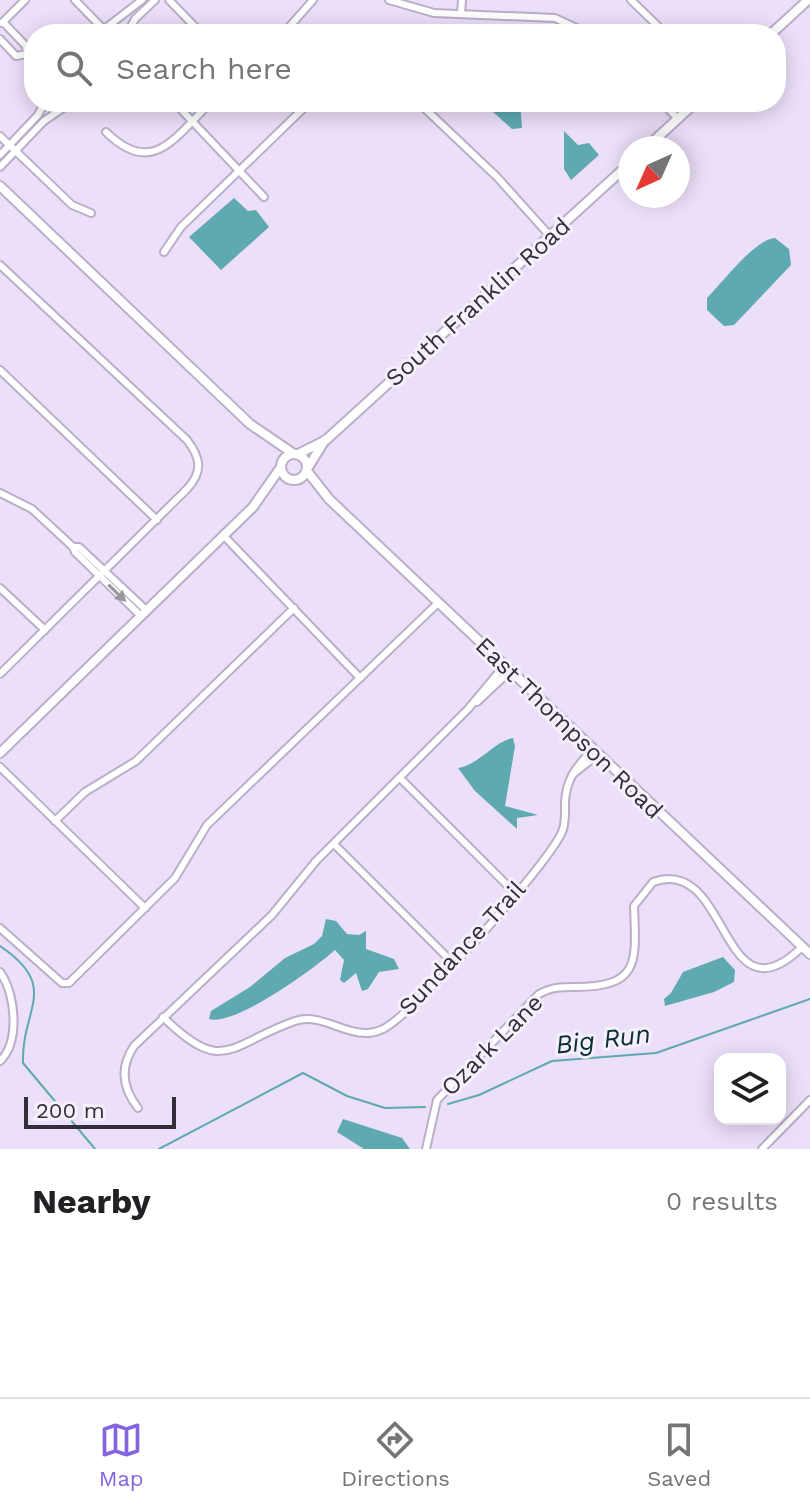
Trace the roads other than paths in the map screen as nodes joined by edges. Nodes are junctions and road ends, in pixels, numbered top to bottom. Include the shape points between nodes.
1 (25, 0) edge
2 (75, 0) edge
3 (142, 0) edge
4 (155, 0) edge
5 (169, 0) edge
6 (313, 0) edge
7 (389, 0) edge
8 (462, 0) edge
9 (631, 0) edge
10 (808, 0) edge
11 (461, 14) junction
12 (2, 23) edge
13 (96, 24) edge
14 (113, 24) edge
15 (132, 24) edge
16 (192, 24) edge
17 (292, 24) edge
18 (568, 24) edge
19 (656, 24) edge
20 (782, 24) edge
21 (0, 39) edge
22 (24, 44) edge
23 (24, 55) edge
24 (40, 112) edge
25 (57, 112) edge
26 (183, 112) edge
27 (201, 112) edge
28 (300, 112) edge
29 (429, 112) edge
30 (671, 112) edge
31 (685, 112) edge
32 (678, 119) junction
33 (192, 121) junction
34 (106, 132) dead end
35 (0, 136) edge
36 (659, 136) edge
37 (12, 148) junction
38 (0, 155) edge
39 (0, 167) edge
40 (239, 171) junction
41 (618, 174) edge
42 (0, 186) edge
43 (264, 197) dead end
44 (91, 213) dead end
45 (550, 236) junction
46 (164, 252) dead end
47 (0, 265) edge
48 (0, 370) edge
49 (267, 438) junction
50 (326, 440) junction
51 (296, 454) junction
52 (282, 465) junction
53 (307, 470) junction
54 (294, 480) junction
55 (267, 490) junction
56 (0, 493) edge
57 (329, 499) junction
58 (157, 520) junction
59 (224, 536) junction
60 (102, 574) junction
61 (0, 588) edge
62 (438, 603) junction
63 (294, 608) junction
64 (143, 613) junction
65 (45, 630) junction
66 (507, 669) junction
67 (0, 674) edge
68 (360, 678) junction
69 (594, 752) junction
70 (0, 753) edge
71 (0, 767) edge
72 (400, 778) junction
73 (55, 821) junction
74 (334, 844) junction
75 (516, 894) junction
76 (145, 908) junction
77 (0, 928) edge
78 (802, 947) junction
79 (810, 954) edge
80 (453, 963) junction
81 (0, 972) edge
82 (163, 1017) junction
83 (0, 1061) edge
84 (810, 1100) edge
85 (138, 1108) dead end
86 (426, 1149) edge
87 (762, 1149) edge

1 - 12 street
2 - 13 street
3 - 14 street
4 - 15 street
5 - 16 street
6 - 17 street
7 - 11 street via 434,13
8 - 11 street
9 - 19 street
10 - 20 main road
11 - 18 street via 555,18
12 - 22 street
21 - 23 street via 16,56
24 - 37 street
25 - 37 street
26 - 33 street
27 - 33 street
28 - 40 street
29 - 45 street
30 - 32 street
31 - 32 main road
32 - 36 main road
33 - 34 street via 150,154 126,150
33 - 40 street
35 - 37 street
37 - 38 street
37 - 39 street
37 - 44 street via 72,205
40 - 43 street
40 - 46 street via 181,227
41 - 45 main road, South Franklin Road
42 - 49 main road
45 - 50 main road, South Franklin Road
47 - 58 street via 187,440 198,457 200,467 192,484
48 - 58 street
49 - 51 main road
49 - 52 main road
50 - 51 main road, South Franklin Road
50 - 53 main road, South Franklin Road
51 - 52 main road
51 - 53 main road via 306,460
52 - 54 main road via 285,476
52 - 55 main road
53 - 54 main road
53 - 57 main road, East Thompson Road
54 - 55 main road
54 - 57 main road, East Thompson Road
55 - 59 main road
56 - 60 street via 32,509 79,547
57 - 62 main road, East Thompson Road
58 - 60 street
59 - 63 street
59 - 64 main road
60 - 64 street
60 - 65 street
61 - 65 street
62 - 66 main road, East Thompson Road
62 - 68 street
63 - 68 street
63 - 73 street via 136,761 85,792
64 - 70 main road
65 - 67 street
66 - 69 main road, East Thompson Road
66 - 72 street
68 - 76 street via 207,825 175,878
69 - 75 street, Sundance Trail via 567,785 561,834
69 - 78 main road, East Thompson Road
71 - 73 street
72 - 74 street
72 - 75 street
73 - 76 street
74 - 80 street
74 - 82 street via 272,915
75 - 80 street, Sundance Trail
76 - 77 street via 69,983 62,983
78 - 79 main road, East Thompson Road
78 - 86 street, Ozark Lane via 782,965 749,965 692,887 675,879 653,882 634,906 635,956 627,974 604,987 556,987 539,994 437,1100
80 - 82 street, Sundance Trail via 394,1021 374,1032 355,1033 303,1019 236,1049 213,1052 193,1045
81 - 83 street via 7,983 12,1042
82 - 85 street via 126,1062 126,1088
84 - 87 street

